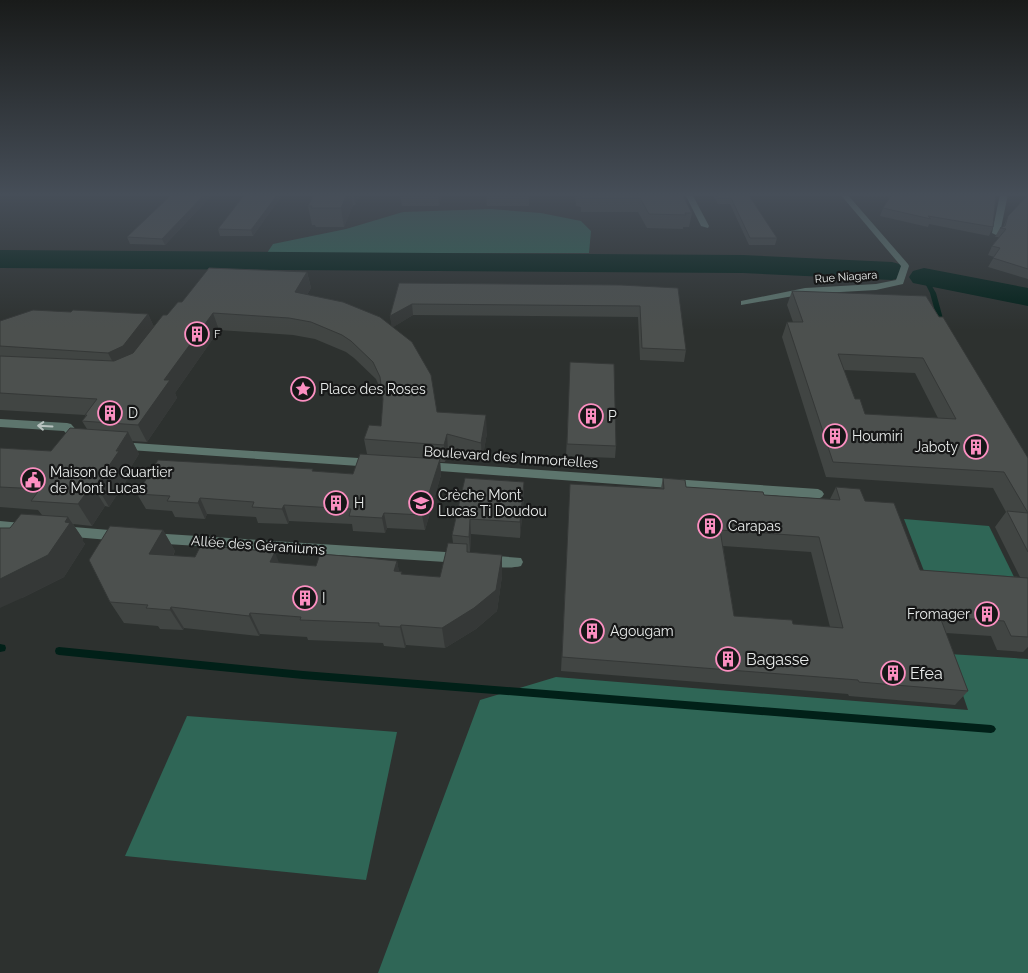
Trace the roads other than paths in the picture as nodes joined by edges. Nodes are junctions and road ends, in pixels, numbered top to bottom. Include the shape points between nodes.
1 (881, 239) edge
2 (744, 303) dead end
3 (0, 423) edge
4 (110, 446) edge
5 (66, 448) edge
6 (386, 464) edge
7 (414, 465) edge
8 (818, 494) dead end
9 (0, 526) edge
10 (516, 562) dead end

1 - 2 street, Rue Niagara via 904,266 900,282 876,287 804,291
5 -> 3 street via 87,444 67,427
4 - 6 street
7 - 8 street, Boulevard des Immortelles
9 - 10 street, Allée des Géraniums

